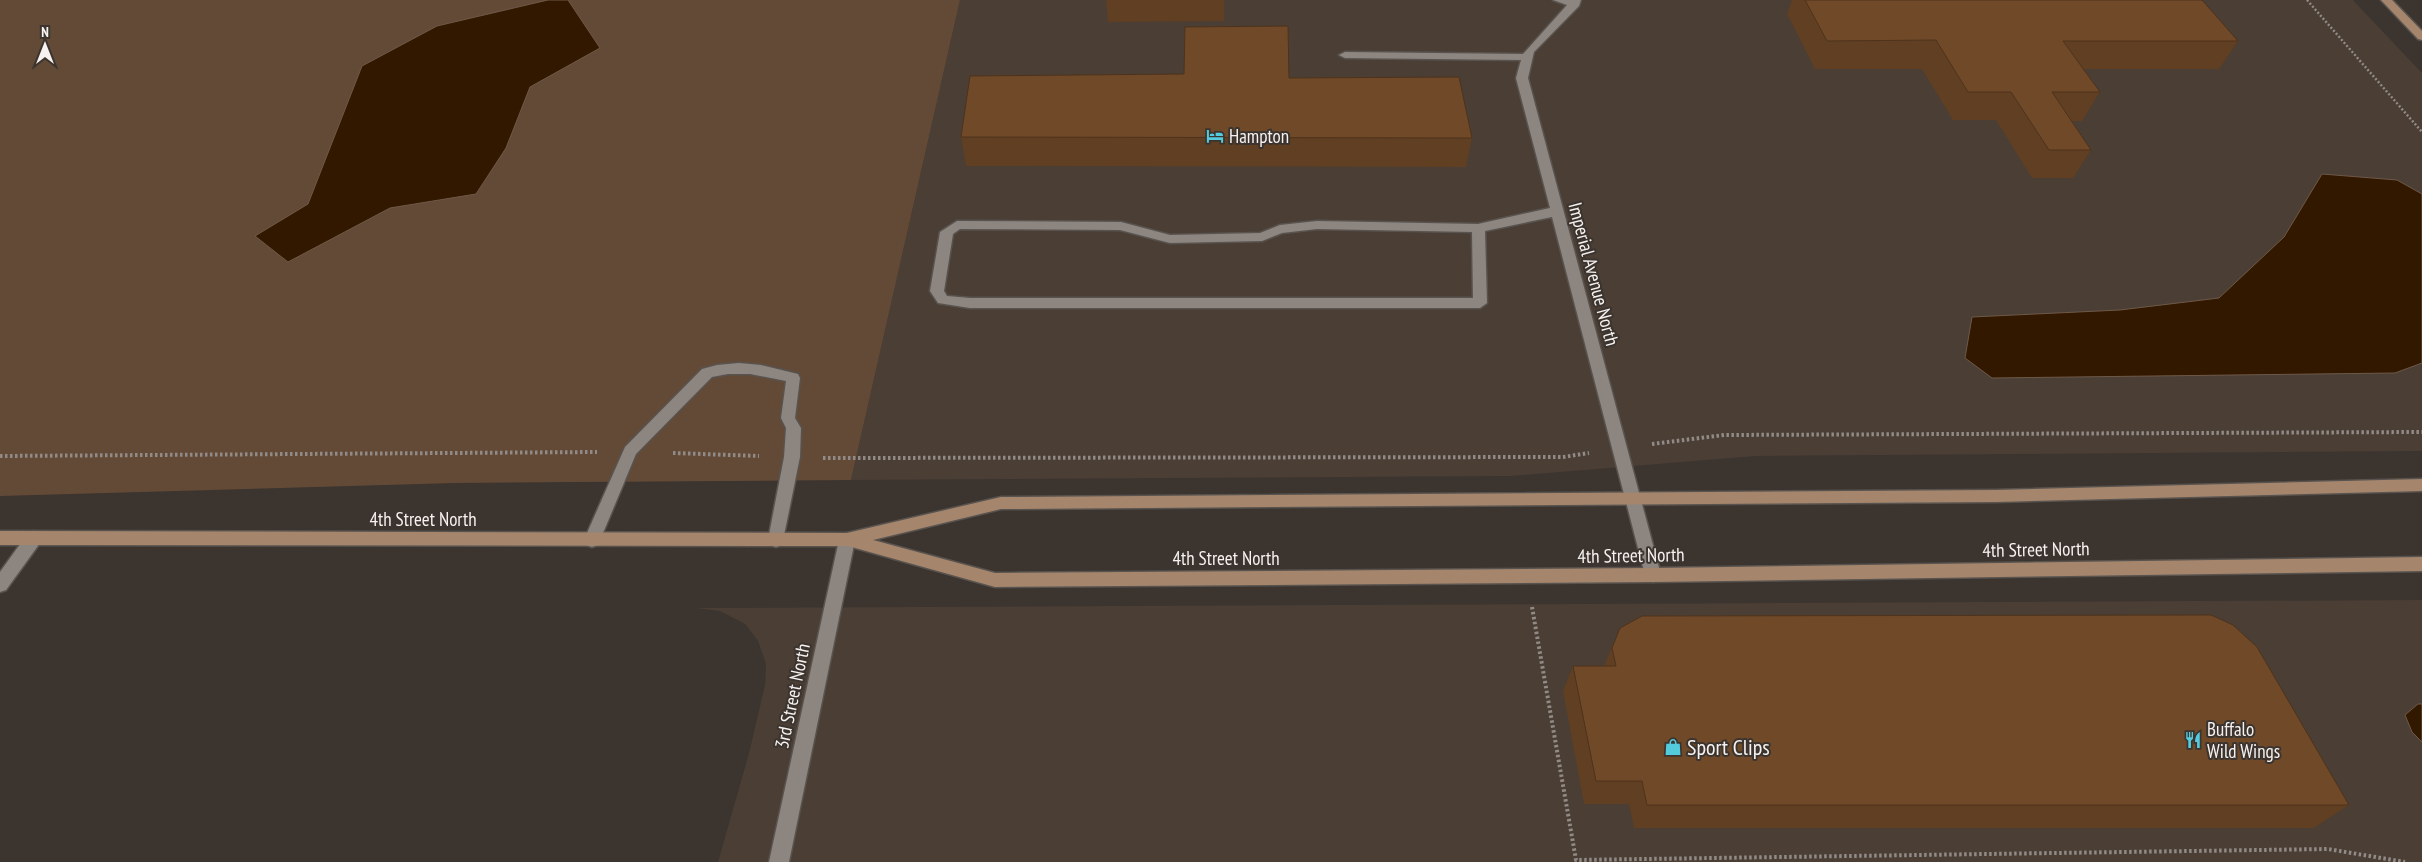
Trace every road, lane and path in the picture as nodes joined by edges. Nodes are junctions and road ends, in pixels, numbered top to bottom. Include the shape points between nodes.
1 (1558, 0) edge
2 (2307, 0) edge
3 (2386, 0) edge
4 (1576, 2) edge
5 (2422, 37) edge
6 (1345, 55) dead end
7 (1527, 57) junction
8 (2422, 132) edge
9 (1558, 211) junction
10 (1478, 228) junction
11 (2422, 432) edge
12 (1689, 439) dead end
13 (2422, 485) edge
14 (1633, 498) junction
15 (0, 538) edge
16 (34, 538) junction
17 (592, 540) junction
18 (776, 540) junction
19 (847, 540) junction
20 (2422, 564) edge
21 (1653, 575) junction
22 (0, 585) edge
23 (1532, 606) dead end
24 (779, 862) edge
25 (2405, 862) edge

1 - 4 street
2 - 8 path
3 - 5 street
4 - 7 street, Imperial Avenue North
6 - 7 street
7 - 9 street, Imperial Avenue North via 1522,78
9 - 10 street
9 - 14 street, Imperial Avenue North
10 - 10 street via 1480,303 970,303 943,300 937,291 947,232 957,226 1121,226 1170,239 1262,237 1280,229 1302,226
11 - 12 path via 1724,435
13 - 14 street, 4th Street North via 2006,496
14 - 19 street, 4th Street North via 1001,504
14 - 21 street, Imperial Avenue North
15 - 16 street, 4th Street North
16 - 17 street, 4th Street North
16 - 22 street
17 - 18 street, 4th Street North
17 - 18 street via 630,451 707,373 719,369 773,372 792,378 794,383 788,418 794,428 792,457
18 - 19 street, 4th Street North
19 - 21 street, 4th Street North via 995,580
19 - 24 street, 3rd Street North
20 - 21 street, 4th Street North
23 - 25 path via 1576,860 2328,849

